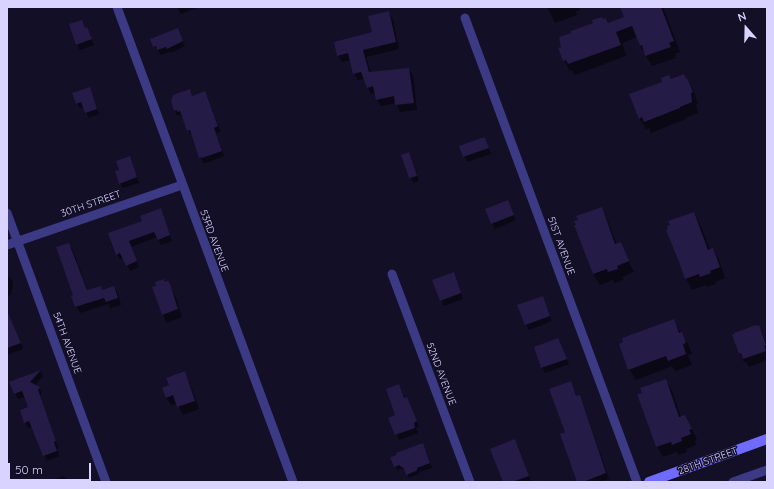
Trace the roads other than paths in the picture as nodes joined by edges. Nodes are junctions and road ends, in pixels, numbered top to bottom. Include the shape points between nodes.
1 (117, 7) edge
2 (465, 18) dead end
3 (182, 185) junction
4 (7, 213) edge
5 (18, 241) junction
6 (7, 245) edge
7 (392, 274) dead end
8 (767, 439) edge
9 (767, 470) edge
10 (106, 482) edge
11 (293, 482) edge
12 (470, 482) edge
13 (637, 482) edge
14 (650, 482) edge
15 (733, 482) edge

1 - 3 street, 53RD AVENUE
2 - 13 street, 51ST AVENUE
3 - 5 street, 30TH STREET
3 - 11 street, 53RD AVENUE
4 - 5 street, 54TH AVENUE
5 - 6 street, 30TH STREET
5 - 10 street, 54TH AVENUE
7 - 12 street, 52ND AVENUE
8 - 14 main road, 28TH STREET
9 - 15 street

